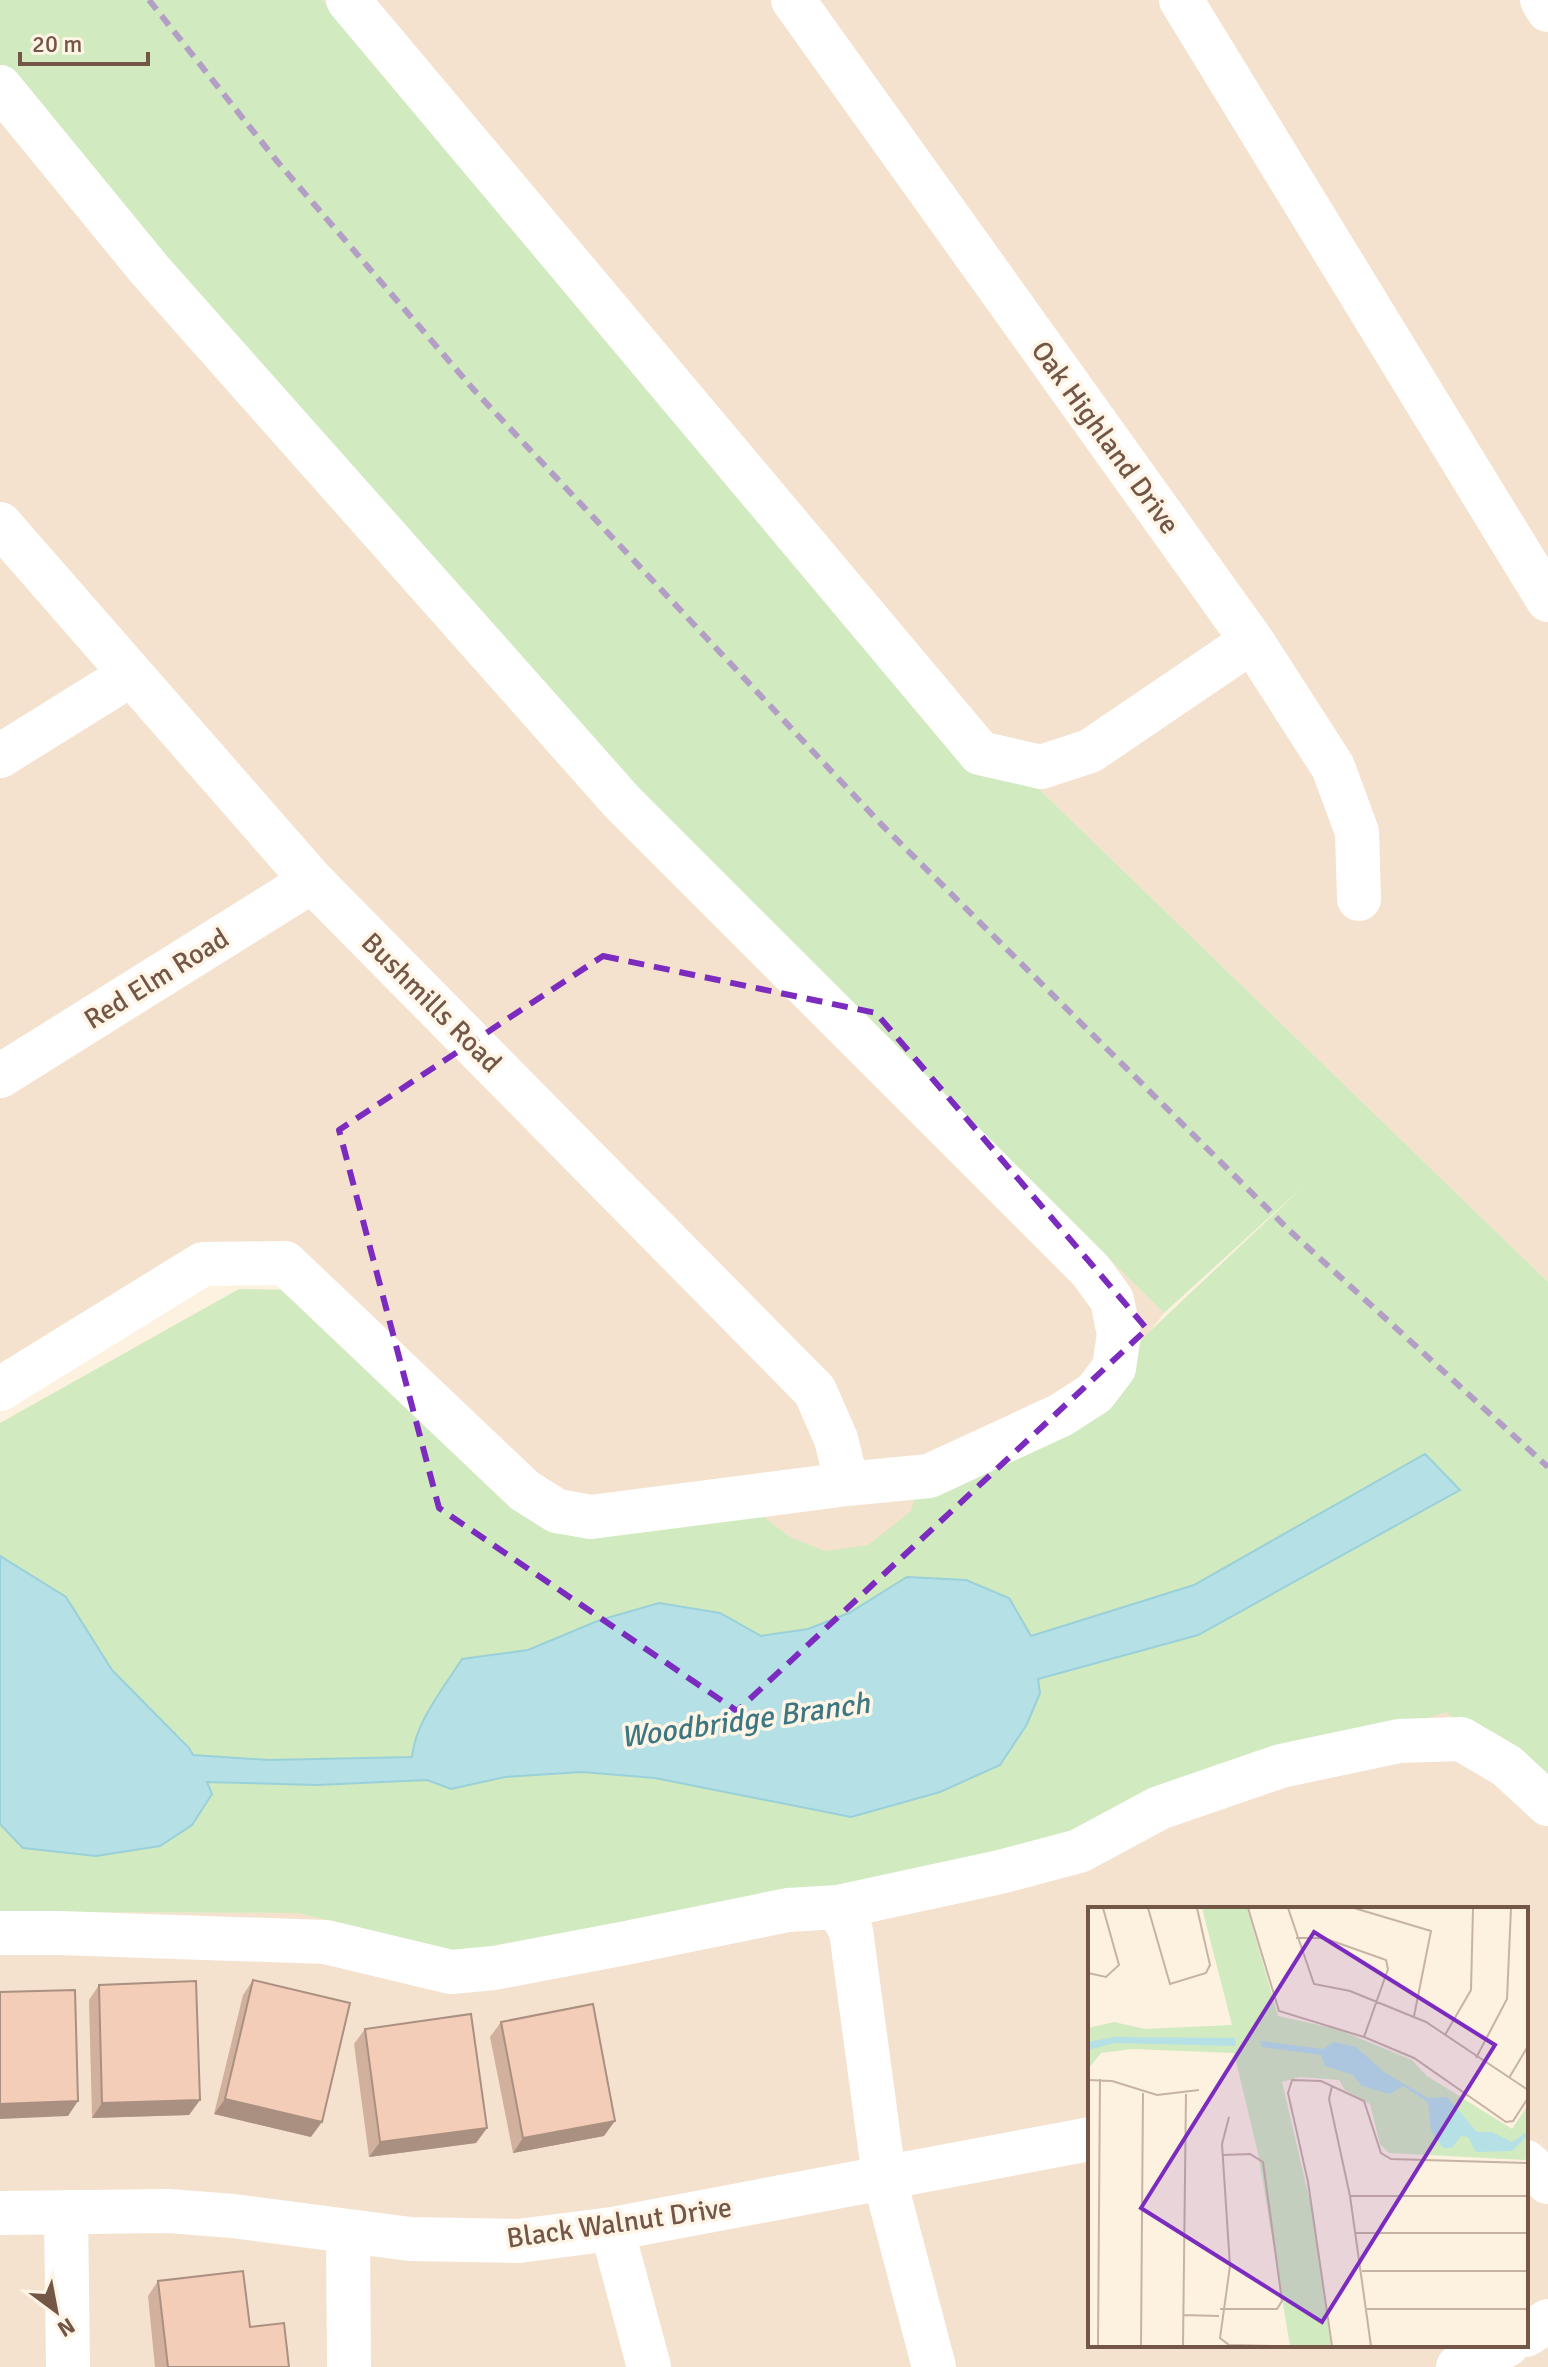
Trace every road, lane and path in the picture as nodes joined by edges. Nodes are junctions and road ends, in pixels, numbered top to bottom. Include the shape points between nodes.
1 (348, 0) edge
2 (793, 0) edge
3 (1181, 0) edge
4 (1542, 0) edge
5 (1548, 10) edge
6 (0, 87) edge
7 (0, 524) edge
8 (1548, 600) edge
9 (1252, 641) junction
10 (130, 675) junction
11 (0, 756) edge
12 (312, 881) junction
13 (1359, 899) dead end
14 (0, 1076) edge
15 (0, 1389) edge
16 (847, 1484) junction
17 (1548, 1804) edge
18 (838, 1907) junction
19 (0, 1933) edge
20 (1088, 2139) edge
21 (1528, 2164) edge
22 (884, 2177) junction
23 (1548, 2182) edge
24 (66, 2212) junction
25 (0, 2213) edge
26 (612, 2229) junction
27 (348, 2231) junction
28 (1548, 2321) edge
29 (1528, 2334) edge
30 (1503, 2347) edge
31 (68, 2367) edge
32 (349, 2367) edge
33 (649, 2367) edge
34 (934, 2367) edge
35 (1458, 2367) edge

1 - 9 street via 980,753 1041,767 1090,751
2 - 9 street, Oak Highland Drive
3 - 8 street
4 - 5 street
6 - 16 street via 159,281 623,803 1080,1260 1112,1300 1119,1334 1114,1368 1095,1393 1061,1415 929,1476
7 - 10 street, Bushmills Road
9 - 13 street, Oak Highland Drive via 1333,767 1357,832
10 - 11 street
10 - 12 street, Bushmills Road
12 - 14 street, Red Elm Road
12 - 16 street, Bushmills Road via 815,1391 836,1439
15 - 16 street via 203,1264 285,1263 525,1491 557,1511 591,1517
17 - 18 street via 1507,1766 1461,1739 1399,1741 1281,1766 1159,1808 1079,1851
18 - 19 street via 788,1910 451,1972 326,1942
18 - 22 street via 851,1931
20 - 22 street, Black Walnut Drive
21 - 23 street
22 - 26 street, Black Walnut Drive
22 - 34 street
24 - 25 street, Black Walnut Drive
24 - 27 street, Black Walnut Drive via 169,2211
24 - 31 street
26 - 27 street, Black Walnut Drive via 518,2241 410,2239
26 - 33 street
27 - 32 street
28 - 29 street
30 - 35 street

